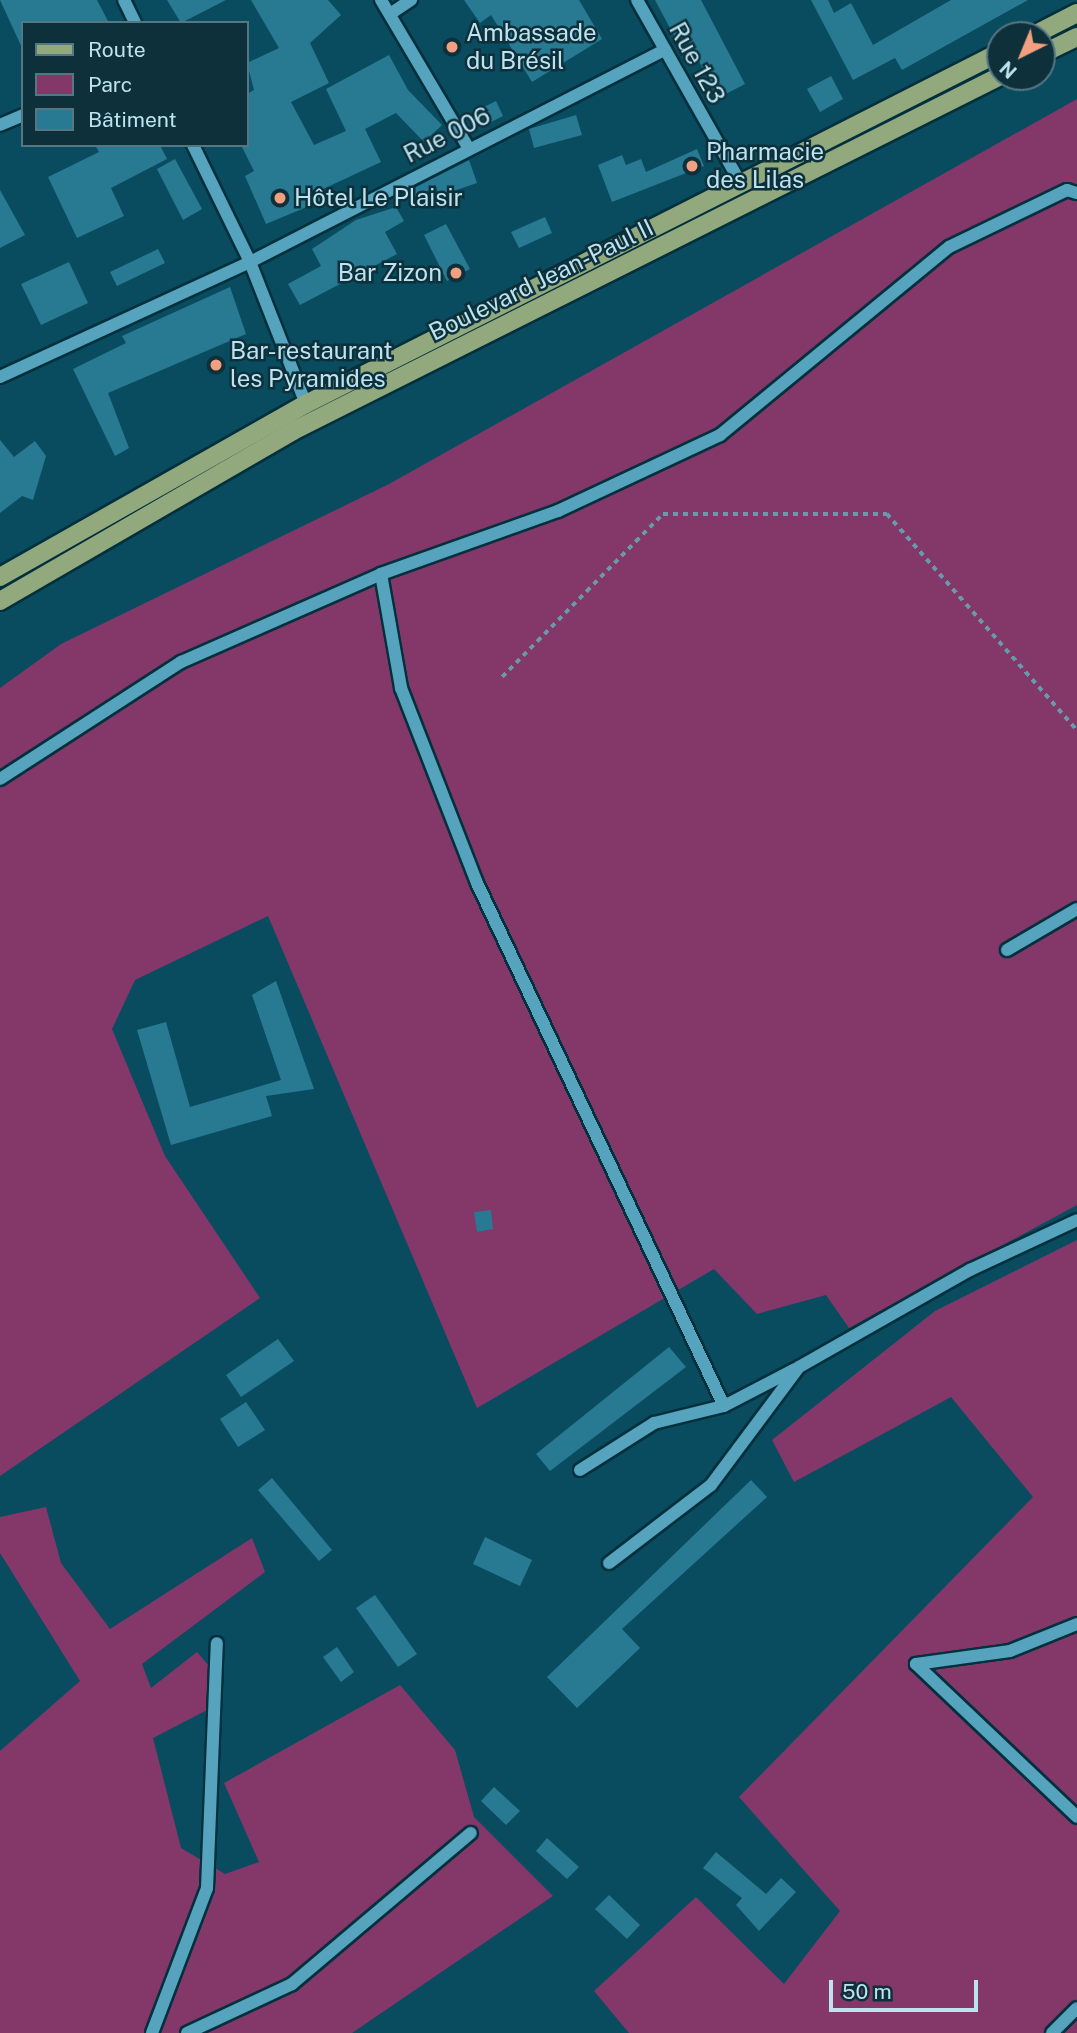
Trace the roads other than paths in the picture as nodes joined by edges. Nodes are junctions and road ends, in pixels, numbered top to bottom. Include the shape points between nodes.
1 (124, 0) edge
2 (381, 0) edge
3 (411, 0) edge
4 (637, 0) edge
5 (393, 12) junction
6 (1077, 13) edge
7 (134, 21) edge
8 (1056, 24) edge
9 (1077, 37) edge
10 (1056, 47) edge
11 (665, 50) junction
12 (986, 59) edge
13 (986, 83) edge
14 (21, 116) edge
15 (0, 125) edge
16 (194, 147) edge
17 (468, 147) junction
18 (741, 184) junction
19 (1077, 193) edge
20 (250, 262) junction
21 (0, 377) edge
22 (306, 404) junction
23 (381, 575) junction
24 (0, 577) edge
25 (0, 601) edge
26 (0, 779) edge
27 (1077, 909) edge
28 (1007, 950) dead end
29 (1077, 1220) edge
30 (799, 1367) junction
31 (724, 1406) junction
32 (580, 1470) dead end
33 (609, 1563) dead end
34 (1077, 1624) edge
35 (217, 1643) dead end
36 (1077, 1817) edge
37 (471, 1832) dead end
38 (1077, 2008) edge
39 (152, 2033) edge
40 (187, 2033) edge
41 (1052, 2033) edge

1 - 7 street
2 - 5 street
3 - 5 street
4 - 11 street, Rue 123
5 - 17 street
6 - 8 main road
9 - 10 main road
11 - 17 street, Rue 006
11 - 18 street, Rue 123
12 - 18 main road, Boulevard Jean-Paul II
13 - 25 main road, Boulevard Jean-Paul II via 293,431
14 - 15 street
16 - 20 street
17 - 20 street, Rue 006
18 - 22 main road, Boulevard Jean-Paul II
19 - 23 street via 1067,190 949,247 720,435 558,511
20 - 21 street, Rue 006
20 - 22 street
22 - 24 main road, Boulevard Jean-Paul II
23 - 26 street via 181,662
23 - 31 street via 401,688 477,883
27 - 28 street
29 - 30 street via 970,1270
30 - 31 street
30 - 33 street via 711,1485
31 - 32 street via 654,1423
34 - 36 street via 1010,1651 916,1664
35 - 39 street via 207,1888
37 - 40 street via 292,1984
38 - 41 street

